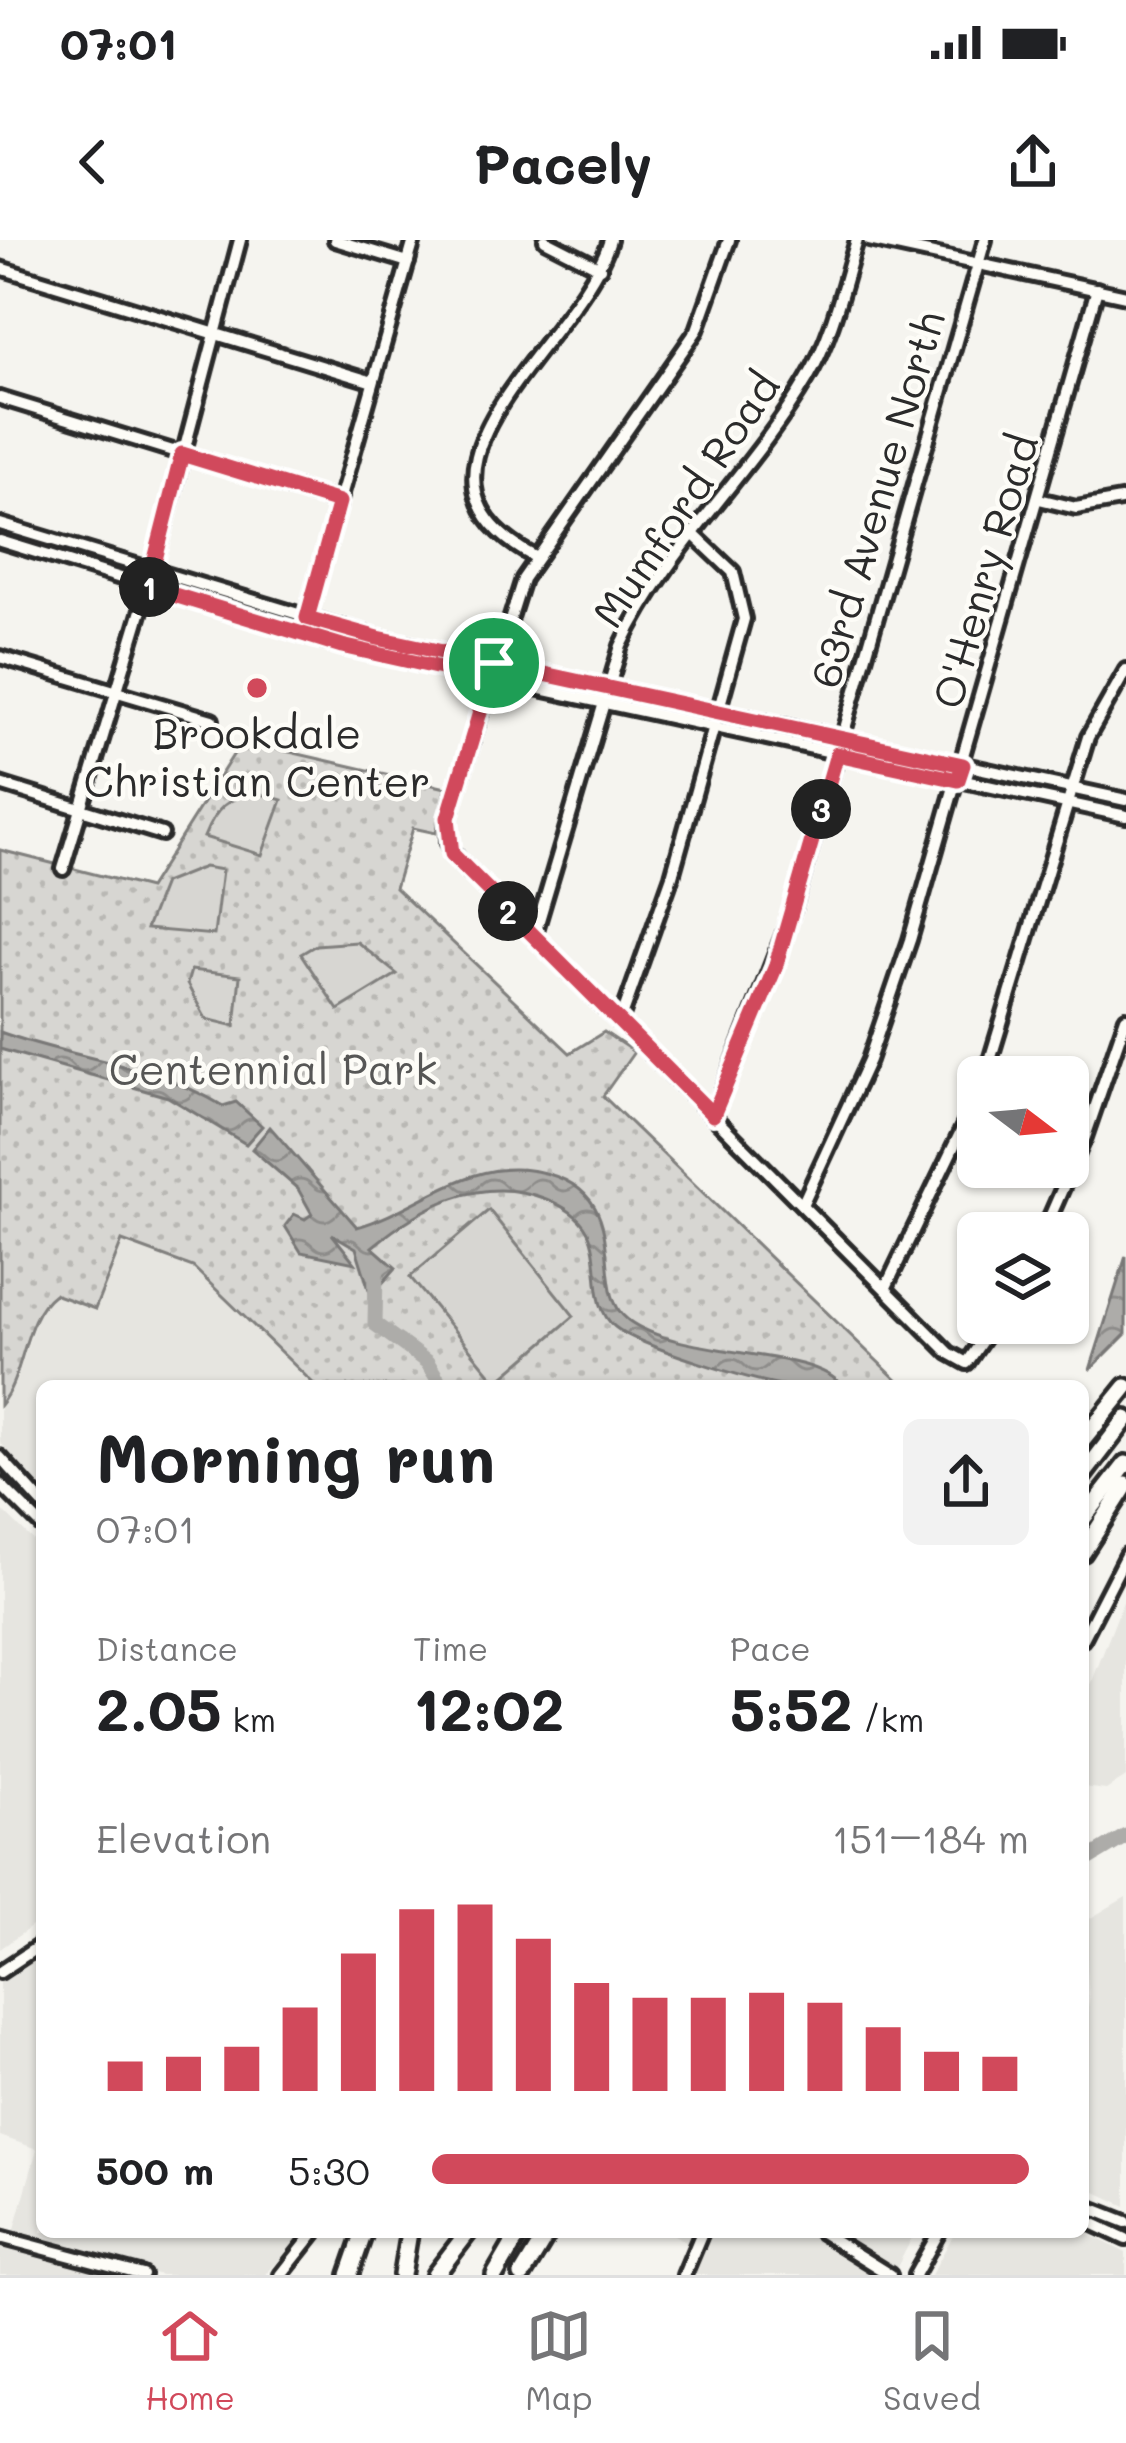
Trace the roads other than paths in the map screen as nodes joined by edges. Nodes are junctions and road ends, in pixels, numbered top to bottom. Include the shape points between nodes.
1 (240, 240) edge
2 (334, 240) edge
3 (414, 240) edge
4 (545, 240) edge
5 (610, 240) edge
6 (729, 240) edge
7 (857, 240) edge
8 (869, 240) edge
9 (985, 240) edge
10 (408, 262) junction
11 (978, 264) junction
12 (0, 268) edge
13 (600, 268) junction
14 (1097, 289) junction
15 (1126, 296) edge
16 (214, 333) junction
17 (374, 382) junction
18 (0, 398) edge
19 (182, 454) junction
20 (1039, 499) junction
21 (1126, 499) edge
22 (339, 502) junction
23 (0, 524) edge
24 (694, 535) junction
25 (0, 541) edge
26 (535, 557) junction
27 (152, 570) junction
28 (148, 587) junction
29 (307, 618) junction
30 (302, 634) junction
31 (0, 657) edge
32 (494, 663) junction
33 (1126, 670) edge
34 (490, 679) junction
35 (607, 688) junction
36 (115, 692) junction
37 (603, 704) junction
38 (719, 712) junction
39 (212, 720) dead end
40 (715, 728) junction
41 (842, 739) junction
42 (837, 754) junction
43 (963, 765) junction
44 (958, 780) junction
45 (0, 784) edge
46 (1074, 788) junction
47 (1126, 800) edge
48 (1069, 804) junction
49 (83, 808) junction
50 (1126, 816) edge
51 (162, 834) dead end
52 (63, 869) dead end
53 (534, 937) junction
54 (1126, 1018) edge
55 (620, 1022) junction
56 (992, 1056) edge
57 (713, 1115) junction
58 (957, 1140) edge
59 (802, 1205) junction
60 (1052, 1212) edge
61 (886, 1287) junction
62 (980, 1344) edge
63 (1126, 1387) edge
64 (1126, 1419) edge
65 (1089, 1433) edge
66 (0, 1457) edge
67 (1126, 1464) edge
68 (1089, 1466) edge
69 (0, 1484) edge
70 (1126, 1485) edge
71 (36, 1496) edge
72 (1089, 1512) edge
73 (36, 1520) edge
74 (1089, 1543) edge
75 (1126, 1555) edge
76 (1089, 1628) edge
77 (36, 1948) edge
78 (0, 1972) edge
79 (1089, 2207) edge
80 (1089, 2222) edge
81 (1126, 2222) edge
82 (0, 2237) edge
83 (310, 2238) edge
84 (362, 2238) edge
85 (463, 2238) edge
86 (517, 2238) edge
87 (544, 2238) edge
88 (699, 2238) edge
89 (830, 2238) edge
90 (935, 2238) edge
91 (1126, 2239) edge
92 (143, 2275) edge
93 (281, 2275) edge
94 (349, 2275) edge
95 (435, 2275) edge
96 (495, 2275) edge
97 (522, 2275) edge
98 (684, 2275) edge
99 (890, 2275) edge
100 (915, 2275) edge

1 - 16 street
2 - 10 street
3 - 10 street
4 - 13 street
5 - 13 street
6 - 26 street via 697,330
7 - 24 street, Mumford Road via 812,370
8 - 11 street
9 - 11 street, 63rd Avenue North
10 - 17 street
11 - 14 street
11 - 41 street, 63rd Avenue North
12 - 16 street
13 - 26 street via 487,426 474,457 479,508 500,536
14 - 15 street
14 - 20 street, O'Henry Road
16 - 17 street
16 - 19 street
17 - 22 street
18 - 19 street
19 - 22 street
19 - 27 street
20 - 21 street via 1076,508
20 - 43 street, O'Henry Road
22 - 29 street
23 - 27 street
24 - 35 street, Mumford Road via 631,623
24 - 38 street via 724,559 744,602
25 - 28 street
26 - 32 street
27 - 28 street
27 - 29 street
28 - 30 street
28 - 36 street
29 - 30 street
29 - 32 street
30 - 34 street
31 - 36 street
32 - 34 street
32 - 35 street
33 - 46 street via 1095,717
34 - 37 street
34 - 53 street via 448,818 448,843
35 - 37 street, Mumford Road
35 - 38 street
36 - 39 street
36 - 49 street
37 - 40 street
37 - 53 street, Mumford Road
38 - 40 street
38 - 41 street
40 - 42 street
40 - 55 street
41 - 42 street, 63rd Avenue North
41 - 43 street
42 - 44 street
42 - 57 street, 63rd Avenue North via 775,968
43 - 44 street, O'Henry Road
43 - 46 street
44 - 48 street
44 - 59 street, O'Henry Road via 868,1060
45 - 49 street
46 - 47 street
46 - 48 street
48 - 50 street
48 - 56 street
49 - 51 street
49 - 52 street
53 - 55 street
54 - 60 street
55 - 57 street
57 - 59 street
58 - 61 street
59 - 61 street
61 - 62 street via 949,1354 967,1363
63 - 65 highway
64 - 68 highway
66 - 71 street
67 - 72 highway
69 - 73 street
70 - 74 highway
75 - 76 street
77 - 78 street
79 - 81 street
80 - 91 street
82 - 92 street
83 - 93 street
84 - 94 highway
85 - 95 highway
86 - 96 highway
87 - 97 highway
88 - 98 street
89 - 99 street
90 - 100 street

